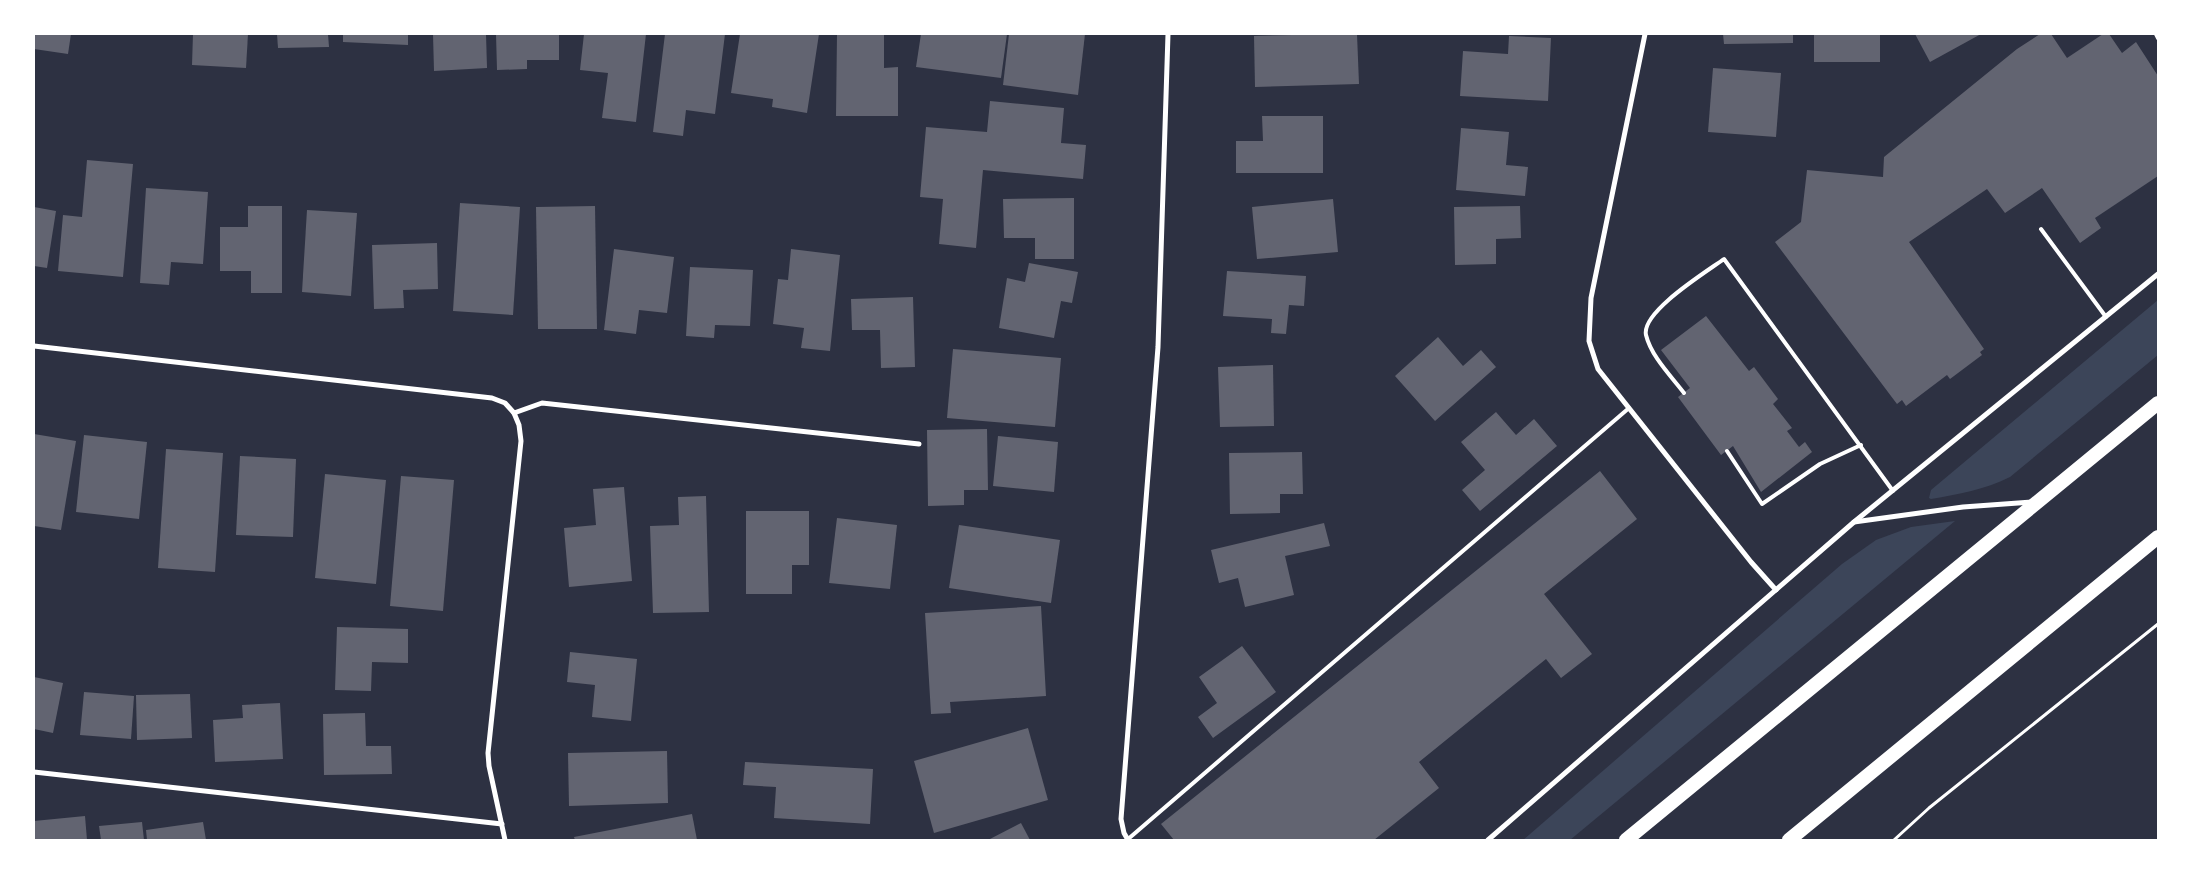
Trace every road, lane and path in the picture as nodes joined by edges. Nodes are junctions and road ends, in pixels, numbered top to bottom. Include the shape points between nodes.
1 (1168, 34) edge
2 (1645, 34) edge
3 (2156, 34) edge
4 (2158, 38) edge
5 (2041, 229) dead end
6 (2158, 274) edge
7 (2106, 317) junction
8 (34, 346) edge
9 (1684, 393) dead end
10 (2158, 403) edge
11 (1629, 408) junction
12 (514, 413) junction
13 (919, 444) dead end
14 (1861, 445) junction
15 (1726, 451) dead end
16 (1893, 491) junction
17 (2040, 502) junction
18 (1854, 522) junction
19 (2158, 537) edge
20 (1776, 590) junction
21 (2158, 624) edge
22 (34, 772) edge
23 (502, 824) junction
24 (505, 840) edge
25 (1128, 840) edge
26 (1488, 840) edge
27 (1626, 840) edge
28 (1789, 840) edge
29 (1894, 840) edge

1 - 25 street via 1158,347 1121,819
2 - 11 street via 1588,323 1589,341 1598,369
3 - 4 lane
5 - 7 lane
6 - 7 street
7 - 16 street
8 - 12 street via 492,398 505,403
9 - 14 lane via 1652,349 1646,335 1648,321 1667,301 1724,259
10 - 17 highway
11 - 20 street
11 - 25 lane
12 - 13 street via 542,403
12 - 23 street via 521,441 488,753
14 - 15 lane via 1820,464 1762,504
14 - 16 lane
16 - 18 street
17 - 18 street via 1963,507
17 - 27 highway
18 - 20 street
19 - 28 highway
20 - 26 street
21 - 29 path
22 - 23 street
23 - 24 street

